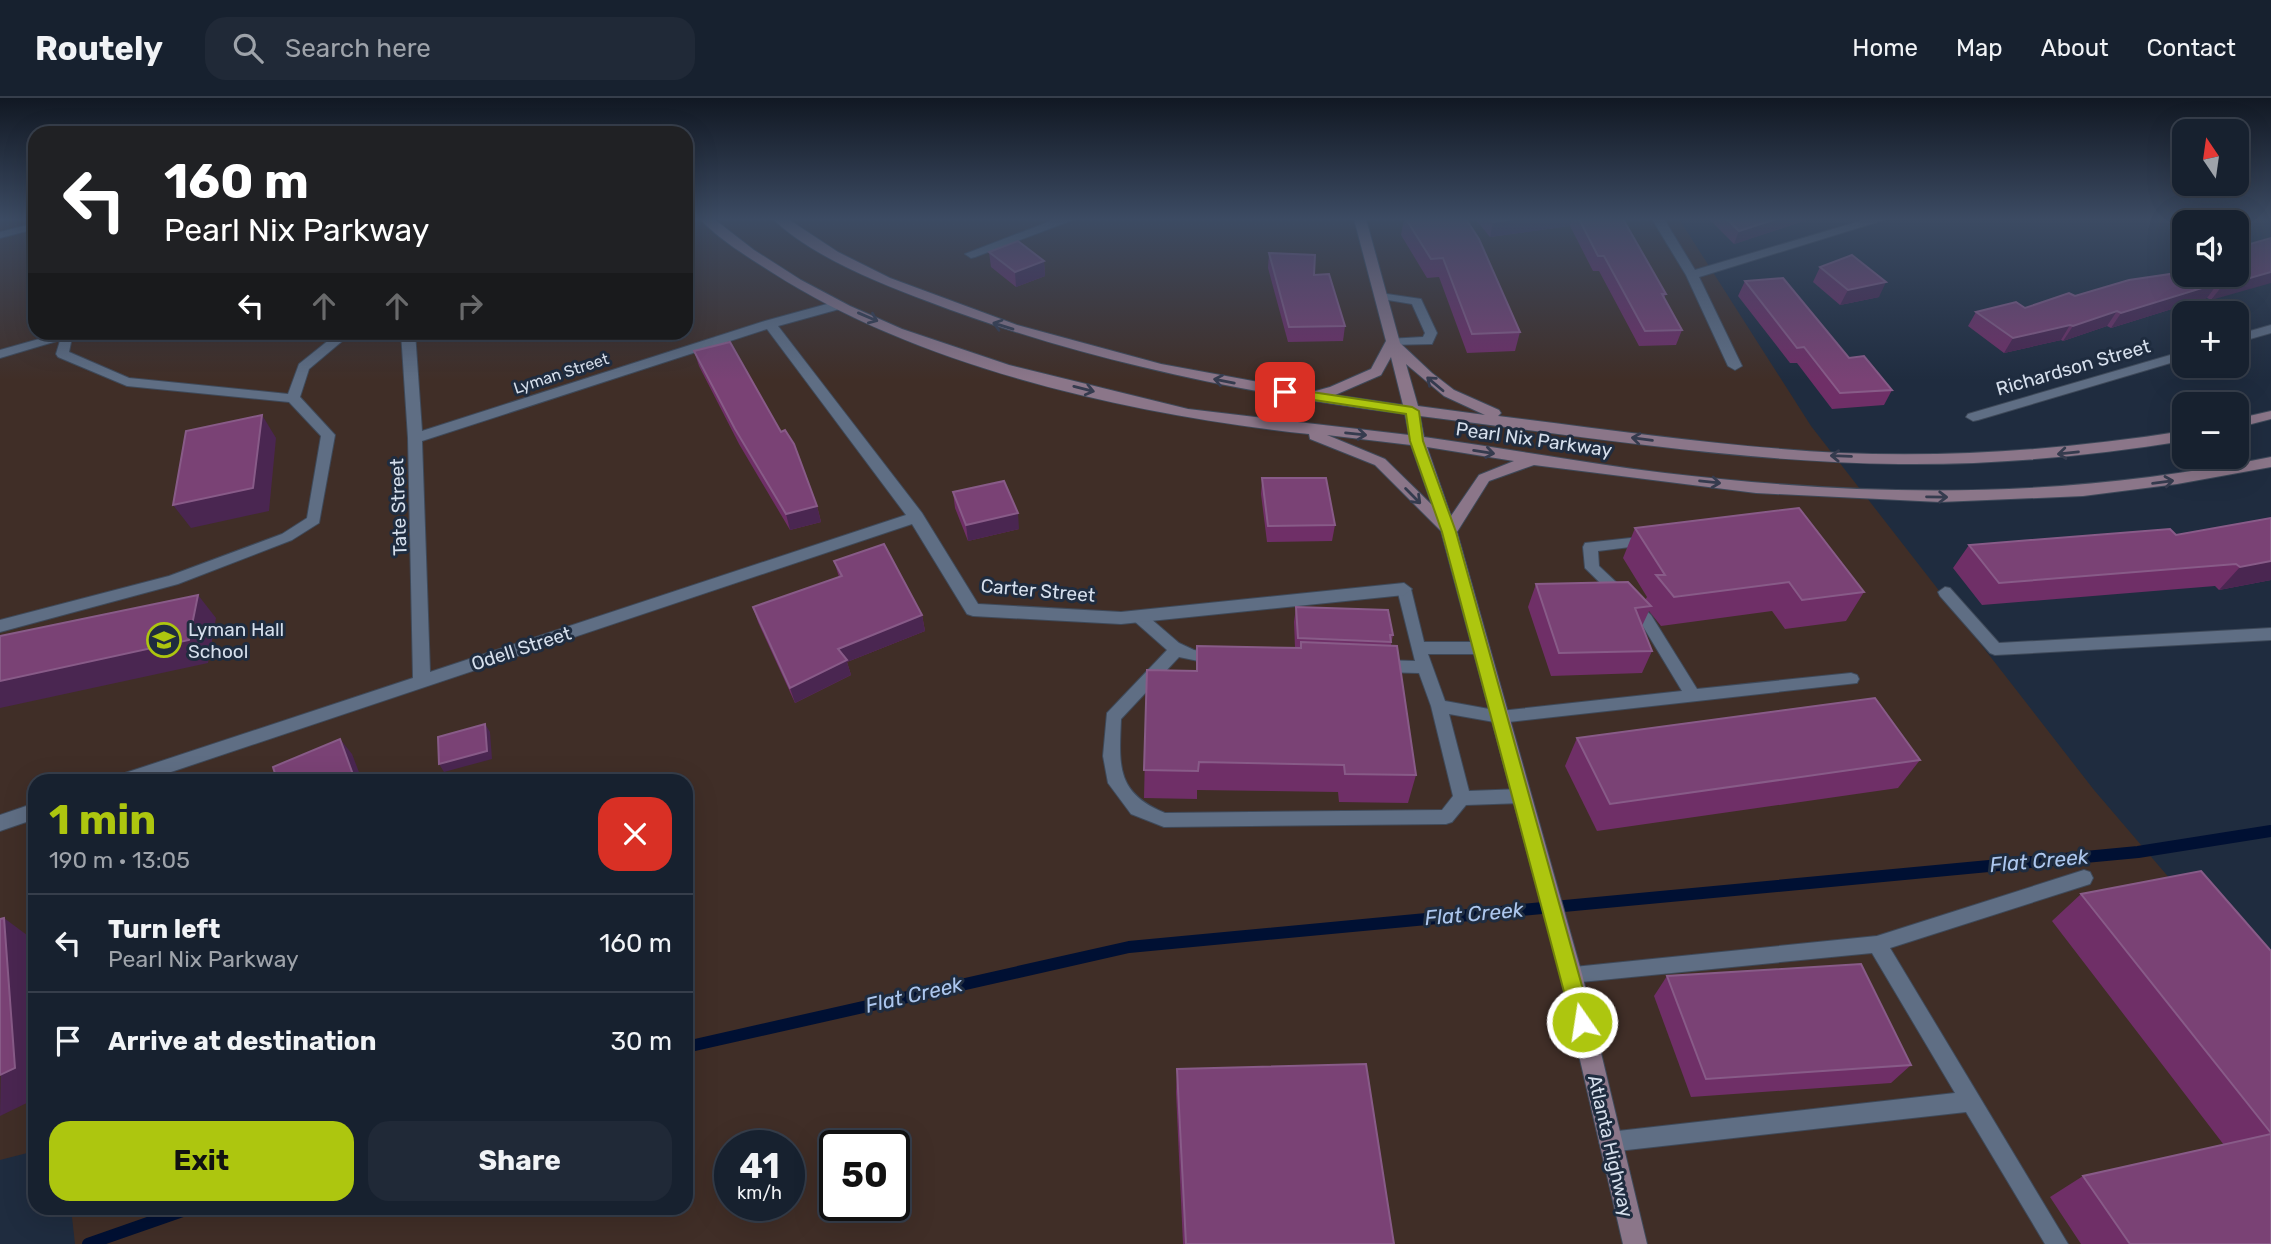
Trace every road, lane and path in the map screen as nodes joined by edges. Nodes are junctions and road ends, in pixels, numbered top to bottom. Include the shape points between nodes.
1 (781, 272) edge
2 (867, 272) edge
3 (1374, 272) edge
4 (1701, 272) edge
5 (1692, 275) joint
6 (1380, 296) junction
7 (838, 305) junction
8 (770, 324) junction
9 (2271, 329) edge
10 (2249, 335) edge
11 (50, 340) edge
12 (68, 340) edge
13 (337, 340) edge
14 (409, 340) edge
15 (1392, 342) junction
16 (0, 354) edge
17 (2172, 359) edge
18 (1735, 366) dead end
19 (1311, 396) junction
20 (293, 398) junction
21 (1412, 411) junction
22 (2271, 415) edge
23 (1973, 417) dead end
24 (2249, 421) edge
25 (1543, 426) junction
26 (1292, 427) junction
27 (415, 438) junction
28 (2172, 438) edge
29 (1417, 441) junction
30 (1532, 460) junction
31 (2271, 461) edge
32 (916, 517) junction
33 (1449, 532) junction
34 (1662, 540) edge
35 (1404, 589) joint
36 (1945, 592) dead end
37 (1138, 616) junction
38 (0, 626) edge
39 (2271, 634) edge
40 (1418, 648) junction
41 (1481, 648) junction
42 (1177, 649) junction
43 (1234, 660) edge
44 (1361, 666) edge
45 (1423, 667) junction
46 (1851, 679) dead end
47 (422, 681) junction
48 (1693, 696) junction
49 (1439, 706) junction
50 (1500, 717) junction
51 (144, 774) edge
52 (1462, 798) junction
53 (1525, 806) junction
54 (28, 813) edge
55 (0, 823) edge
56 (2084, 878) dead end
57 (1877, 944) junction
58 (1571, 974) junction
59 (1971, 1101) junction
60 (1609, 1142) junction
61 (1634, 1244) edge
62 (2057, 1244) edge

1 - 7 main road, Pearl Nix Parkway
19 -> 2 main road, Pearl Nix Parkway via 1097,354 993,323
3 - 6 main road, Atlanta Highway
4 - 5 street
5 - 18 street
6 - 15 main road, Atlanta Highway
6 - 15 lane via 1417,301 1431,333 1428,341
7 - 8 street, Lyman Street
7 -> 26 main road, Pearl Nix Parkway via 957,354 1017,373 1196,415
8 - 27 street, Lyman Street
8 - 32 street, Carter Street
9 - 10 street
11 - 16 street
12 - 20 lane via 62,354 127,382
13 - 20 lane via 303,367
14 - 27 street, Tate Street
15 - 19 main road via 1376,372
15 - 21 main road, Atlanta Highway
25 -> 15 main road via 1474,407 1438,388
17 - 23 street, Richardson Street
19 - 21 main road, Pearl Nix Parkway
20 - 38 lane via 328,435 314,520 287,537 173,580
21 - 25 main road, Pearl Nix Parkway
21 - 29 main road, Atlanta Highway
22 - 24 main road
28 -> 25 main road, Pearl Nix Parkway via 2029,457 1924,459 1731,449
26 -> 29 main road, Pearl Nix Parkway
26 -> 33 main road via 1380,462
27 - 47 street, Tate Street
29 -> 30 main road, Pearl Nix Parkway
29 - 33 main road, Atlanta Highway
30 -> 31 main road, Pearl Nix Parkway via 1774,489 1963,498 2122,487
30 - 33 main road via 1484,478
32 - 37 street, Carter Street via 973,610
32 - 47 street, Odell Street
33 - 41 main road, Atlanta Highway
34 - 48 lane via 1590,547 1592,568 1646,620
35 - 37 street, Carter Street
35 - 40 lane
36 - 39 lane via 1995,649
37 - 42 lane via 1162,641
40 - 41 lane
40 - 45 lane
41 - 50 main road, Atlanta Highway
42 - 43 lane via 1196,658
42 - 52 lane via 1113,717 1111,756 1116,783 1137,809 1164,820 1446,817
44 - 45 lane
45 - 49 lane
46 - 48 lane
47 - 51 street, Odell Street
48 - 50 lane
49 - 50 lane
49 - 52 lane
50 - 53 main road, Atlanta Highway
52 - 53 lane
53 - 58 main road, Atlanta Highway
54 - 55 street
56 - 57 lane
57 - 58 lane
57 - 59 lane
58 - 60 main road, Atlanta Highway
59 - 60 lane
59 - 62 lane
60 - 61 main road, Atlanta Highway

